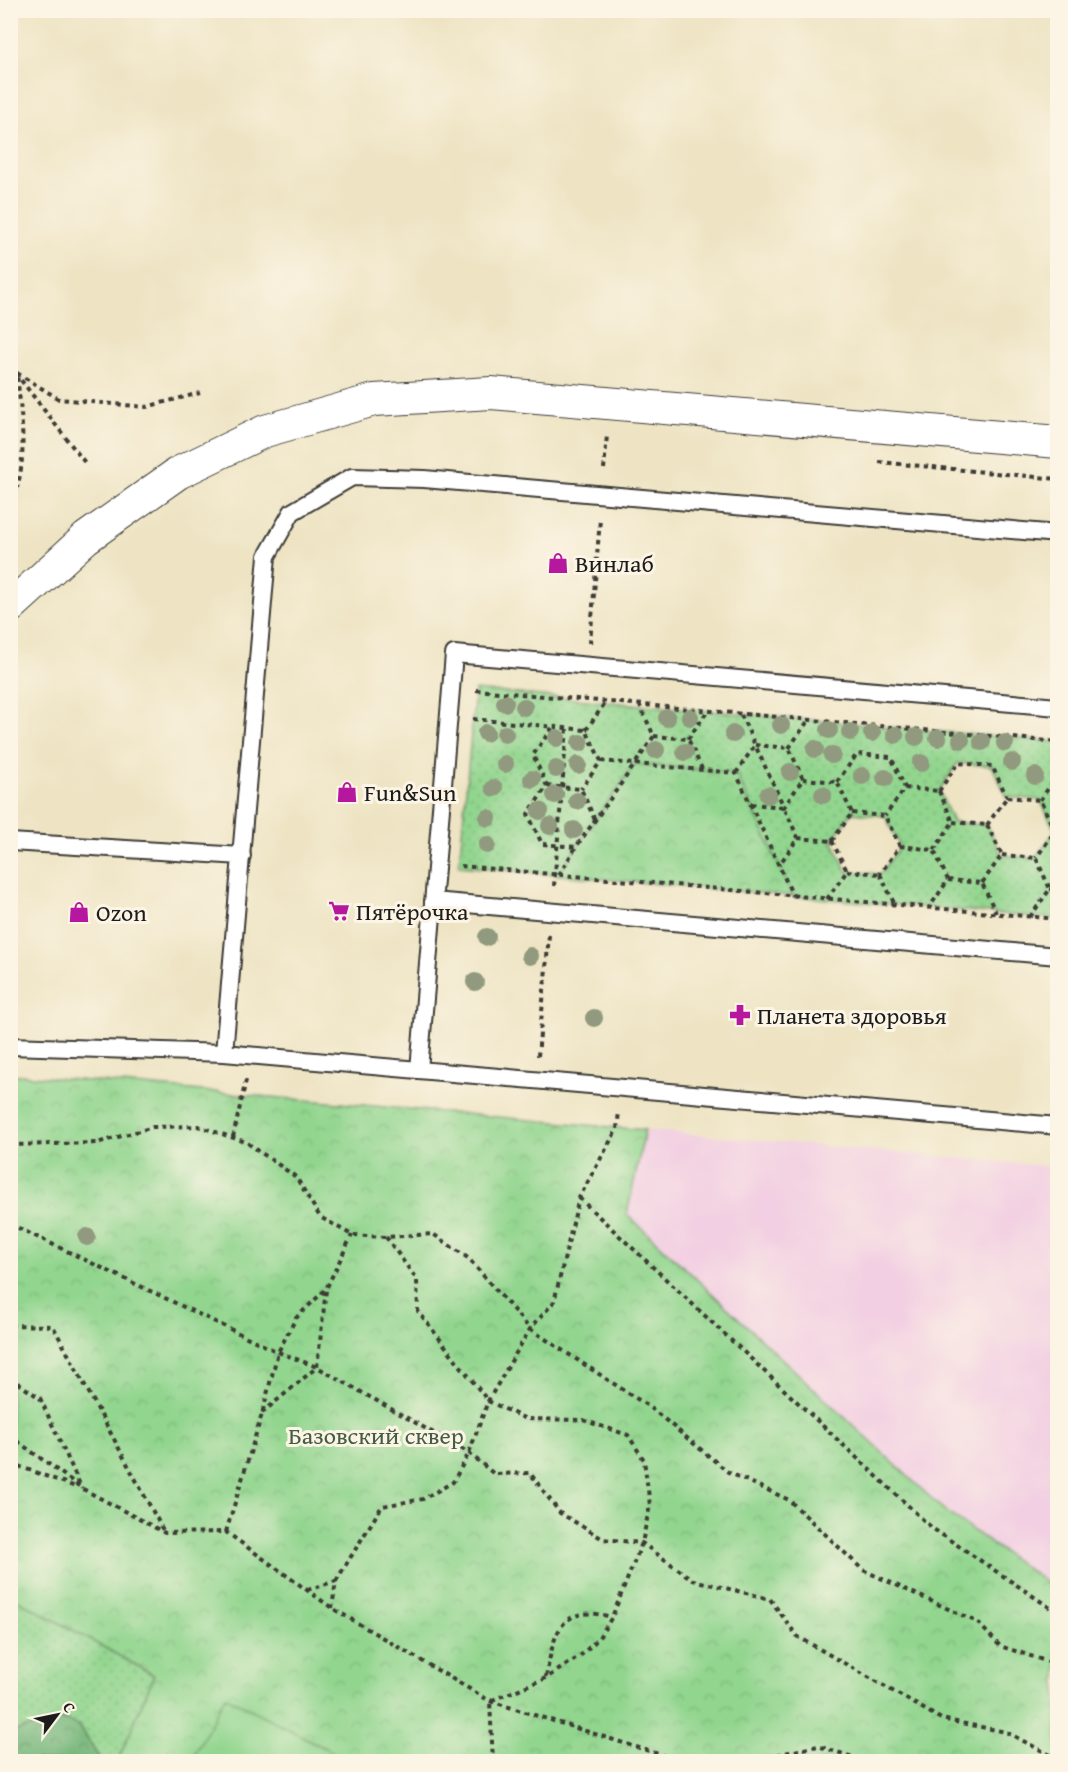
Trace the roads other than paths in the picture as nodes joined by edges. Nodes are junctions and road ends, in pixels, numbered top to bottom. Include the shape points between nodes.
1 (1058, 442) edge
2 (1058, 534) edge
3 (10, 607) edge
4 (1058, 707) edge
5 (10, 842) edge
6 (242, 856) junction
7 (434, 901) junction
8 (1058, 956) edge
9 (10, 1046) edge
10 (224, 1053) junction
11 (419, 1070) junction
12 (1058, 1126) edge

1 - 3 street via 491,393 374,400 265,431 178,473 86,538
2 - 6 lane via 424,479 352,477 292,512 267,556
4 - 7 lane via 454,654
5 - 6 lane
6 - 10 lane
7 - 8 lane
7 - 11 lane
9 - 10 lane
10 - 11 lane
11 - 12 lane

